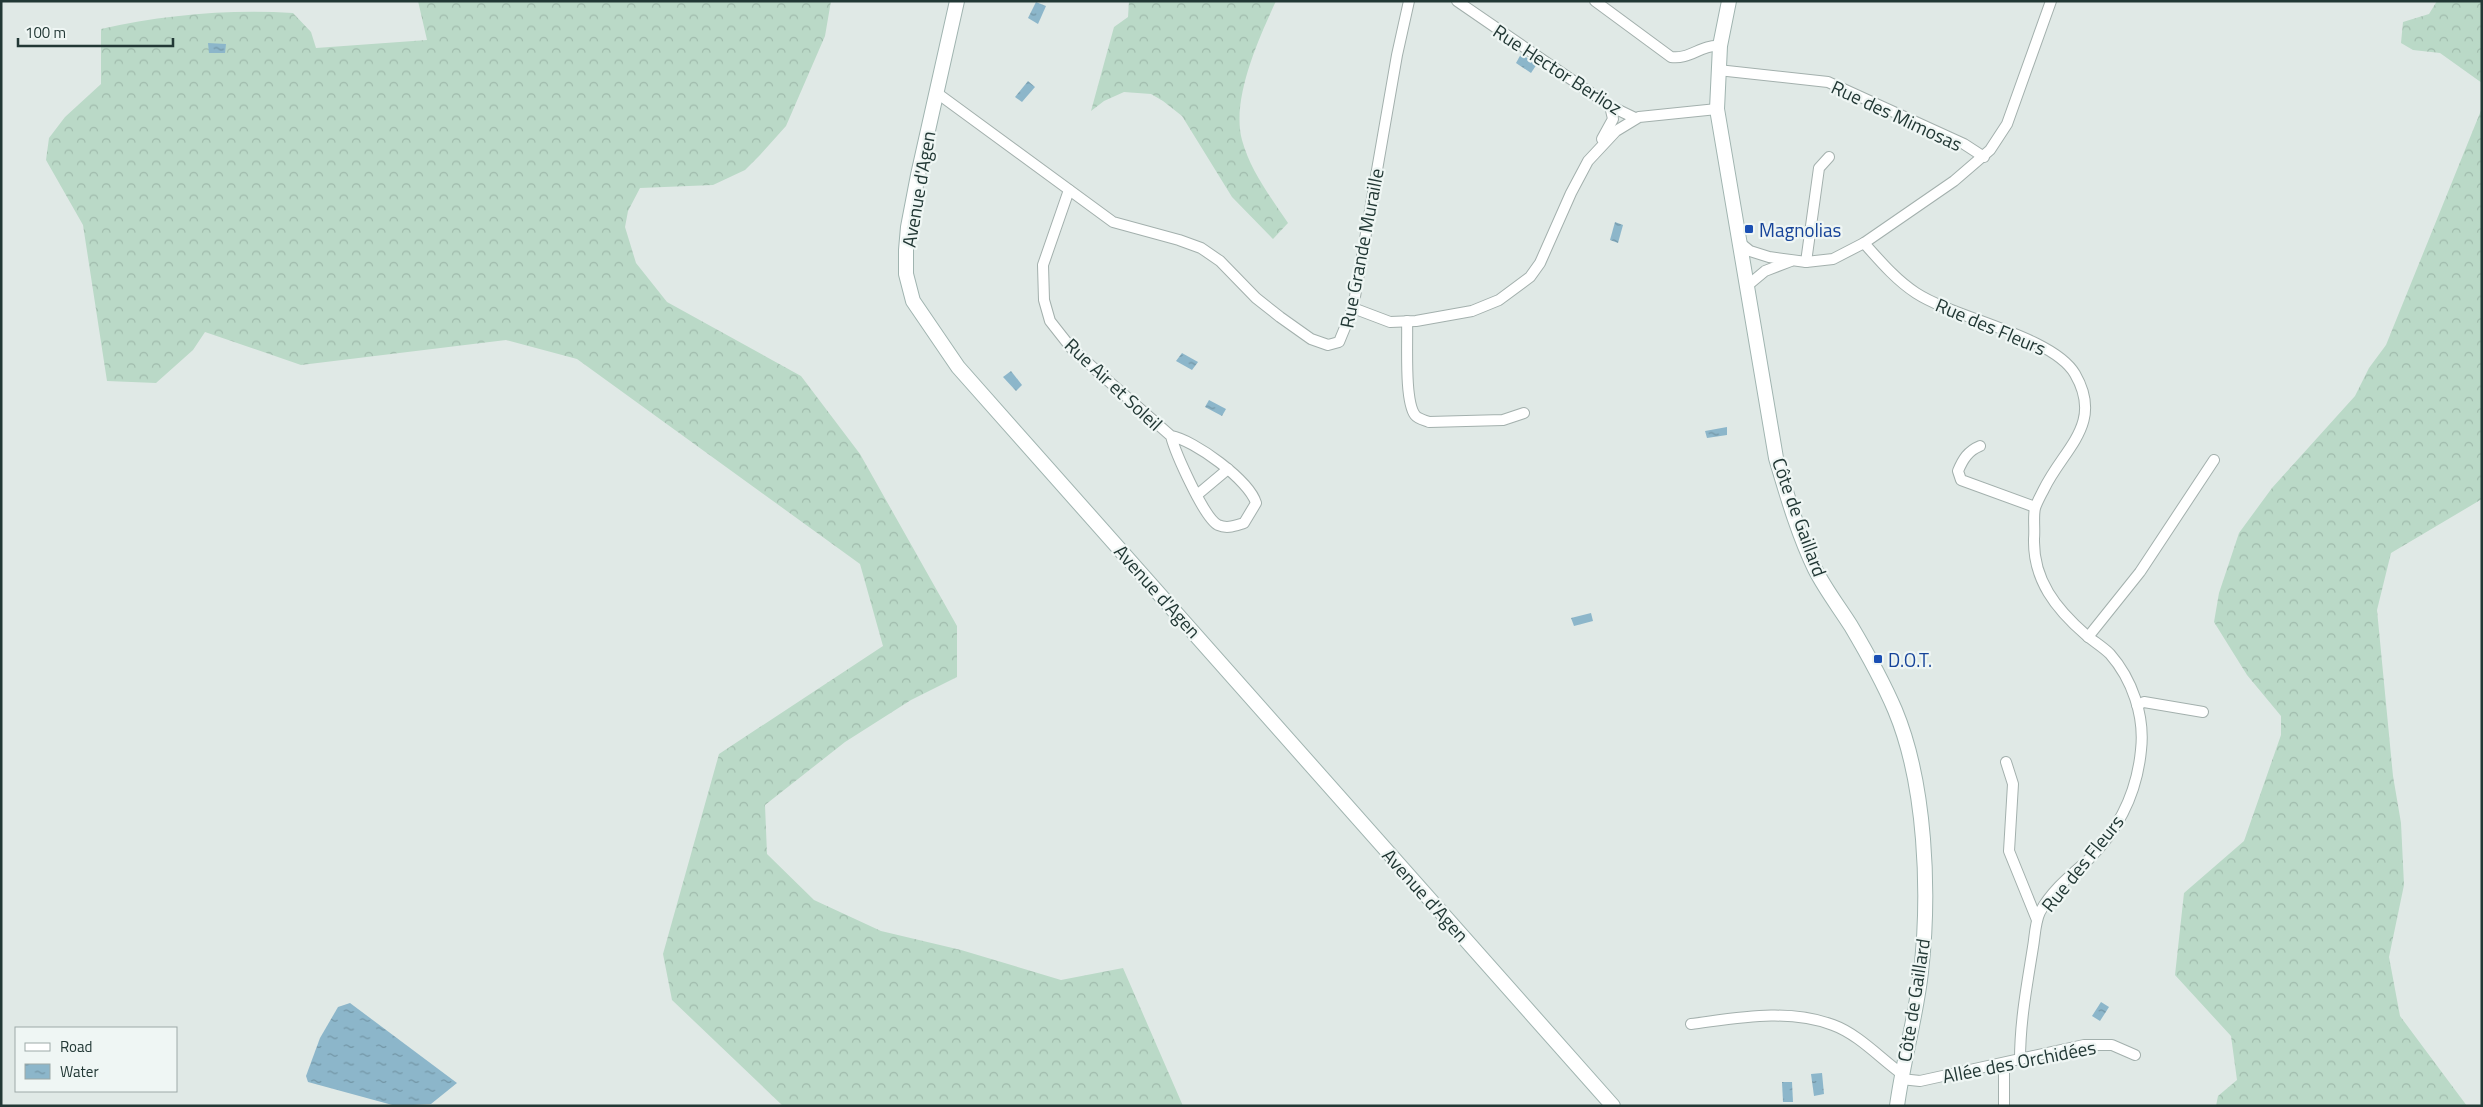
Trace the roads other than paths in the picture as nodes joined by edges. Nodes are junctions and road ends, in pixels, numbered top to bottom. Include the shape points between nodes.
1 (957, 1) edge
2 (1457, 1) edge
3 (1595, 1) edge
4 (1729, 1) edge
5 (2050, 1) edge
6 (1411, 3) edge
7 (1720, 46) junction
8 (1718, 70) junction
9 (937, 93) junction
10 (1610, 106) junction
11 (1717, 109) junction
12 (1635, 118) junction
13 (1829, 157) dead end
14 (1984, 157) junction
15 (1588, 161) junction
16 (1068, 190) junction
17 (1739, 242) junction
18 (1864, 243) junction
19 (1795, 260) junction
20 (1806, 262) junction
21 (1747, 286) junction
22 (1353, 308) junction
23 (1407, 321) junction
24 (1524, 413) dead end
25 (1171, 436) junction
26 (1980, 446) dead end
27 (2214, 460) dead end
28 (1228, 469) junction
29 (1196, 495) junction
30 (2035, 507) junction
31 (2088, 637) junction
32 (2137, 705) junction
33 (2203, 712) dead end
34 (2006, 762) dead end
35 (2037, 920) junction
36 (1691, 1024) dead end
37 (2135, 1055) dead end
38 (2020, 1060) junction
39 (2004, 1063) junction
40 (1901, 1076) junction
41 (1613, 1106) edge
42 (1897, 1106) edge
43 (2004, 1106) edge

1 - 9 main road, Avenue d'Agen
2 - 10 street, Rue Hector Berlioz
3 - 7 street via 1671,57 1682,57 1706,46
4 - 7 main road, Côte de Gaillard
5 - 14 street via 2007,124
6 - 22 street, Rue Grande Muraille via 1398,54
7 - 8 main road, Côte de Gaillard
8 - 11 main road, Côte de Gaillard
8 - 14 street, Rue des Mimosas via 1828,82 1955,140
9 - 16 street, Rue Grande Muraille
9 - 41 main road, Avenue d'Agen via 908,227 906,274 913,301 940,344
10 - 12 street, Rue Hector Berlioz
10 - 15 street via 1613,119
11 - 12 street
11 - 17 main road, Côte de Gaillard
12 - 15 street via 1616,131
13 - 20 street via 1819,168
14 - 18 street
15 - 23 street via 1540,263 1530,277 1499,300 1472,311 1443,318
16 - 22 street, Rue Grande Muraille via 1113,222 1201,248 1220,261 1256,298 1311,339 1328,345 1339,342
16 - 25 street, Rue Air et Soleil via 1043,265 1044,300 1050,321 1072,350
17 - 19 street via 1757,254
17 - 21 main road, Côte de Gaillard
18 - 20 street via 1833,259
18 - 30 street, Rue des Fleurs via 1887,269 1916,293 1963,316 2042,346 2060,357 2074,372 2084,393 2086,415 2079,437 2051,474
19 - 20 street
19 - 21 street via 1765,271
21 - 40 main road, Côte de Gaillard via 1776,458 1787,495 1815,570 1852,627 1896,712 1913,773 1922,835 1925,903 1921,973
22 - 23 street via 1390,322
23 - 24 street via 1409,402 1420,419 1429,422 1503,420
25 - 28 street, Rue Air et Soleil via 1184,439
25 - 29 street, Rue Air et Soleil
26 - 30 street via 1971,449 1965,457 1958,471 1961,480
27 - 31 street via 2140,572
28 - 29 street
28 - 29 street, Rue Air et Soleil via 1247,488 1256,503 1244,523 1229,528 1216,524
30 - 31 street, Rue des Fleurs via 2034,552 2046,591 2061,612
31 - 32 street, Rue des Fleurs via 2109,653 2123,672
32 - 33 street via 2144,702
32 - 35 street, Rue des Fleurs via 2142,748 2126,808 2116,828 2090,858 2063,881
34 - 35 street via 2013,784 2009,851
35 - 38 street, Rue des Fleurs via 2020,1022
36 - 40 street via 1763,1015 1800,1016 1834,1025
37 - 38 street, Allée des Orchidées via 2112,1045 2084,1045
38 - 39 street, Allée des Orchidées
39 - 40 street, Allée des Orchidées via 1920,1081
39 - 43 street
40 - 42 main road, Côte de Gaillard

